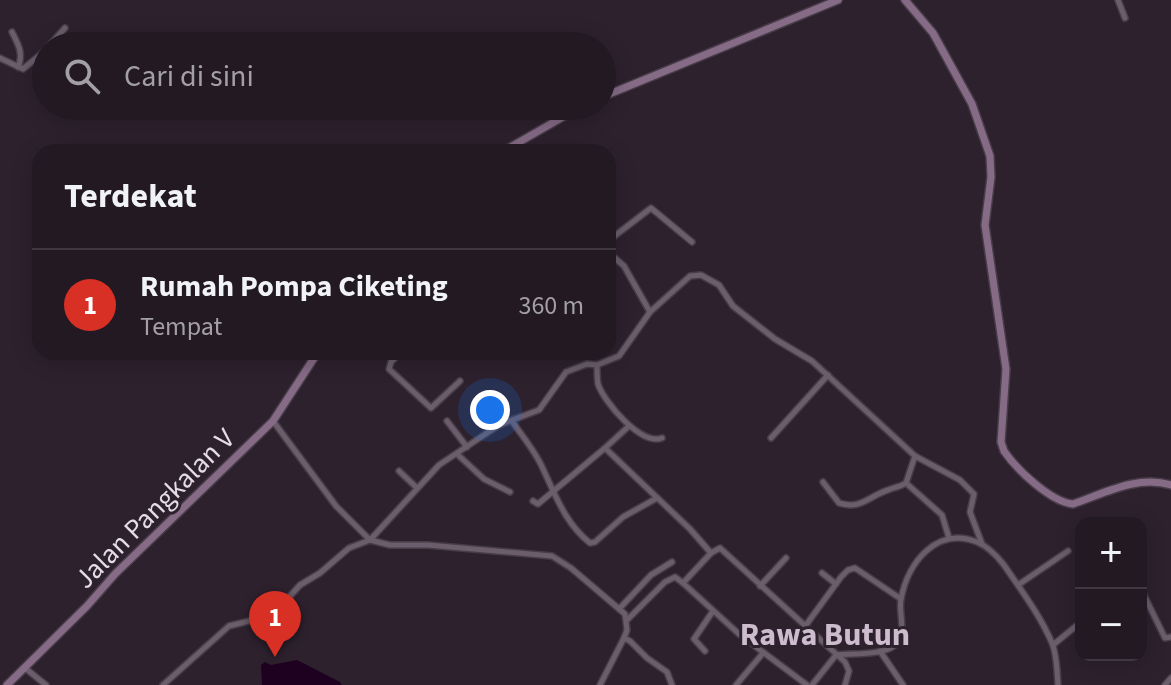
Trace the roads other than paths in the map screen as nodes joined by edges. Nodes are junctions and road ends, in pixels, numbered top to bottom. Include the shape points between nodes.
1 (838, 0) edge
2 (905, 0) edge
3 (1118, 0) edge
4 (1125, 18) dead end
5 (65, 28) dead end
6 (12, 32) dead end
7 (62, 32) edge
8 (0, 58) edge
9 (32, 63) edge
10 (18, 67) junction
11 (616, 91) edge
12 (558, 120) edge
13 (516, 144) edge
14 (616, 235) edge
15 (692, 242) dead end
16 (616, 257) edge
17 (650, 312) junction
18 (616, 357) edge
19 (313, 360) edge
20 (393, 360) edge
21 (609, 360) edge
22 (597, 365) junction
23 (828, 375) junction
24 (460, 381) dead end
25 (273, 421) junction
26 (447, 421) dead end
27 (512, 421) junction
28 (629, 426) junction
29 (662, 438) dead end
30 (771, 438) dead end
31 (467, 447) junction
32 (605, 448) junction
33 (457, 454) junction
34 (915, 456) junction
35 (399, 471) dead end
36 (823, 482) dead end
37 (906, 483) junction
38 (1171, 485) edge
39 (416, 487) junction
40 (510, 492) dead end
41 (553, 493) junction
42 (657, 498) junction
43 (533, 501) dead end
44 (949, 538) junction
45 (370, 540) junction
46 (982, 544) junction
47 (1068, 551) dead end
48 (711, 553) junction
49 (786, 558) dead end
50 (672, 562) dead end
51 (822, 573) dead end
52 (653, 574) junction
53 (665, 582) junction
54 (683, 583) junction
55 (836, 584) junction
56 (1018, 585) junction
57 (760, 586) junction
58 (901, 599) junction
59 (1147, 603) edge
60 (619, 609) junction
61 (713, 611) junction
62 (628, 619) junction
63 (806, 625) junction
64 (1075, 627) edge
65 (1171, 637) edge
66 (624, 638) junction
67 (1053, 645) junction
68 (705, 651) dead end
69 (880, 651) junction
70 (763, 653) junction
71 (836, 655) junction
72 (24, 667) junction
73 (1171, 678) edge
74 (848, 684) edge
75 (7, 685) edge
76 (46, 685) edge
77 (163, 685) edge
78 (600, 685) edge
79 (672, 685) edge
80 (736, 685) edge
81 (810, 685) edge
82 (903, 685) edge
83 (1058, 685) edge
84 (1165, 685) edge

1 - 11 street
2 - 38 street via 933,33 972,104 990,156 985,225 1006,369 1004,451 1064,503 1133,483
3 - 4 street
5 - 7 street
6 - 10 street via 21,53
8 - 10 street
9 - 10 street
12 - 13 street
14 - 15 street via 651,208
16 - 17 street
17 - 18 street
17 - 23 street via 690,276 701,275 719,285 733,306 764,331
19 - 25 street, Jalan Pangkalan V
20 - 24 street via 389,369 431,408
21 - 22 street
22 - 27 street via 566,372 539,410
22 - 28 street via 599,386
23 - 30 street
23 - 34 street
25 - 45 street via 336,506
25 - 72 street, Jalan Pangkalan V
26 - 31 street
27 - 31 street
27 - 41 street
28 - 29 street via 645,439
28 - 32 street
31 - 33 street
32 - 41 street
32 - 42 street
33 - 39 street
33 - 40 street via 484,479
34 - 37 street
34 - 46 street via 960,480 974,494 970,512
35 - 39 street
36 - 37 street via 839,503 850,506
37 - 44 street via 942,515
39 - 45 street
41 - 42 street via 592,544 623,517
41 - 43 street via 538,504
42 - 48 street
44 - 46 street
44 - 58 street via 926,550 914,565
45 - 60 street via 552,556
45 - 77 street via 349,548 300,585 273,615 229,626
46 - 56 street
47 - 56 street
48 - 54 street
48 - 57 street via 724,550
49 - 57 street
50 - 52 street
51 - 55 street
52 - 53 street
52 - 60 street
53 - 54 street via 675,577
53 - 62 street
54 - 61 street
55 - 58 street via 855,568
55 - 63 street
56 - 67 street
57 - 63 street
58 - 69 street via 902,636
59 - 65 street via 1159,630
60 - 62 street
61 - 68 street via 694,639
61 - 70 street
62 - 66 street
63 - 71 street
64 - 67 street
66 - 78 street
66 - 79 street via 667,672
67 - 83 street
69 - 71 street
69 - 82 street
70 - 80 street
70 - 81 street
71 - 74 street via 849,668
71 - 81 street
72 - 75 street, Jalan Pangkalan V
72 - 76 street
73 - 84 street

